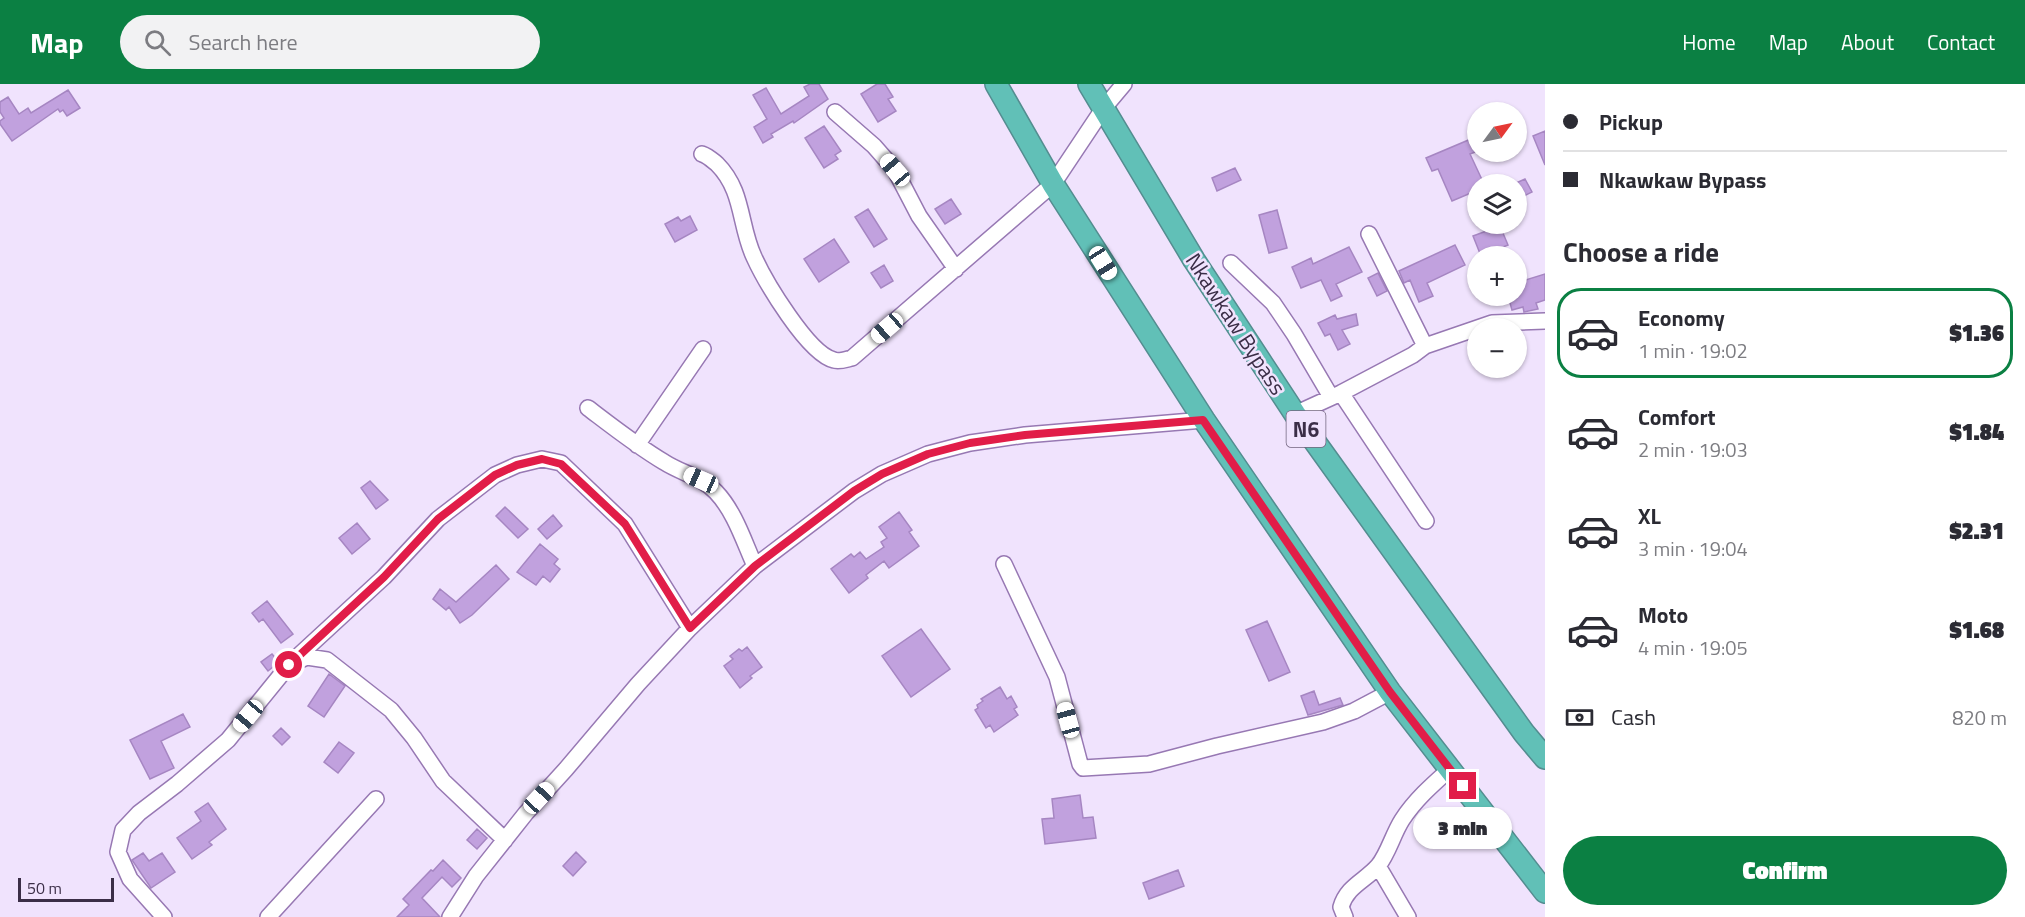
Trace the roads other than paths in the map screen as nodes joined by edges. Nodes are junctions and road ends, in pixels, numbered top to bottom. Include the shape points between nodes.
1 (996, 84) edge
2 (1089, 84) edge
3 (1124, 84) edge
4 (1103, 109) junction
5 (835, 112) dead end
6 (702, 154) dead end
7 (1053, 184) junction
8 (1369, 234) dead end
9 (1231, 263) dead end
10 (956, 268) junction
11 (1545, 321) edge
12 (1425, 346) junction
13 (703, 349) dead end
14 (1336, 395) junction
15 (588, 408) dead end
16 (1295, 414) junction
17 (1203, 420) junction
18 (637, 446) junction
19 (1426, 521) dead end
20 (1004, 564) dead end
21 (755, 566) junction
22 (690, 628) junction
23 (289, 665) junction
24 (1390, 692) junction
25 (1545, 759) edge
26 (1450, 769) junction
27 (376, 799) dead end
28 (505, 840) junction
29 (1378, 866) junction
30 (1545, 892) edge
31 (164, 917) edge
32 (268, 917) edge
33 (450, 917) edge
34 (1345, 917) edge
35 (1408, 917) edge

1 - 7 highway
2 - 4 highway, Nkawkaw Bypass / N6
3 - 4 street
4 - 7 street
4 - 16 highway, Nkawkaw Bypass / N6 via 1194,260
5 - 10 street via 895,170 919,216
6 - 10 street via 731,180 753,255 766,280 800,331 835,361 852,358
7 - 10 street
7 - 17 highway
8 - 12 street
9 - 14 street via 1273,303
11 - 12 street via 1492,323
12 - 14 street
13 - 18 street
14 - 16 street
14 - 19 street
15 - 18 street
16 - 25 highway, Nkawkaw Bypass / N6
17 - 21 street via 1025,435 928,454 854,491
17 - 24 highway
18 - 21 street via 716,492 729,510
20 - 24 street via 1057,677 1083,768 1149,764 1323,722
21 - 22 street
22 - 23 street via 625,524 561,464 542,459 495,475 438,519 384,577
22 - 28 street
23 - 28 street via 307,657 327,660 391,710 443,781
23 - 31 street via 228,740 123,830 118,852 130,879
24 - 26 highway
26 - 29 street via 1415,801
26 - 30 highway
27 - 32 street
28 - 33 street
29 - 34 street via 1343,899
29 - 35 street

